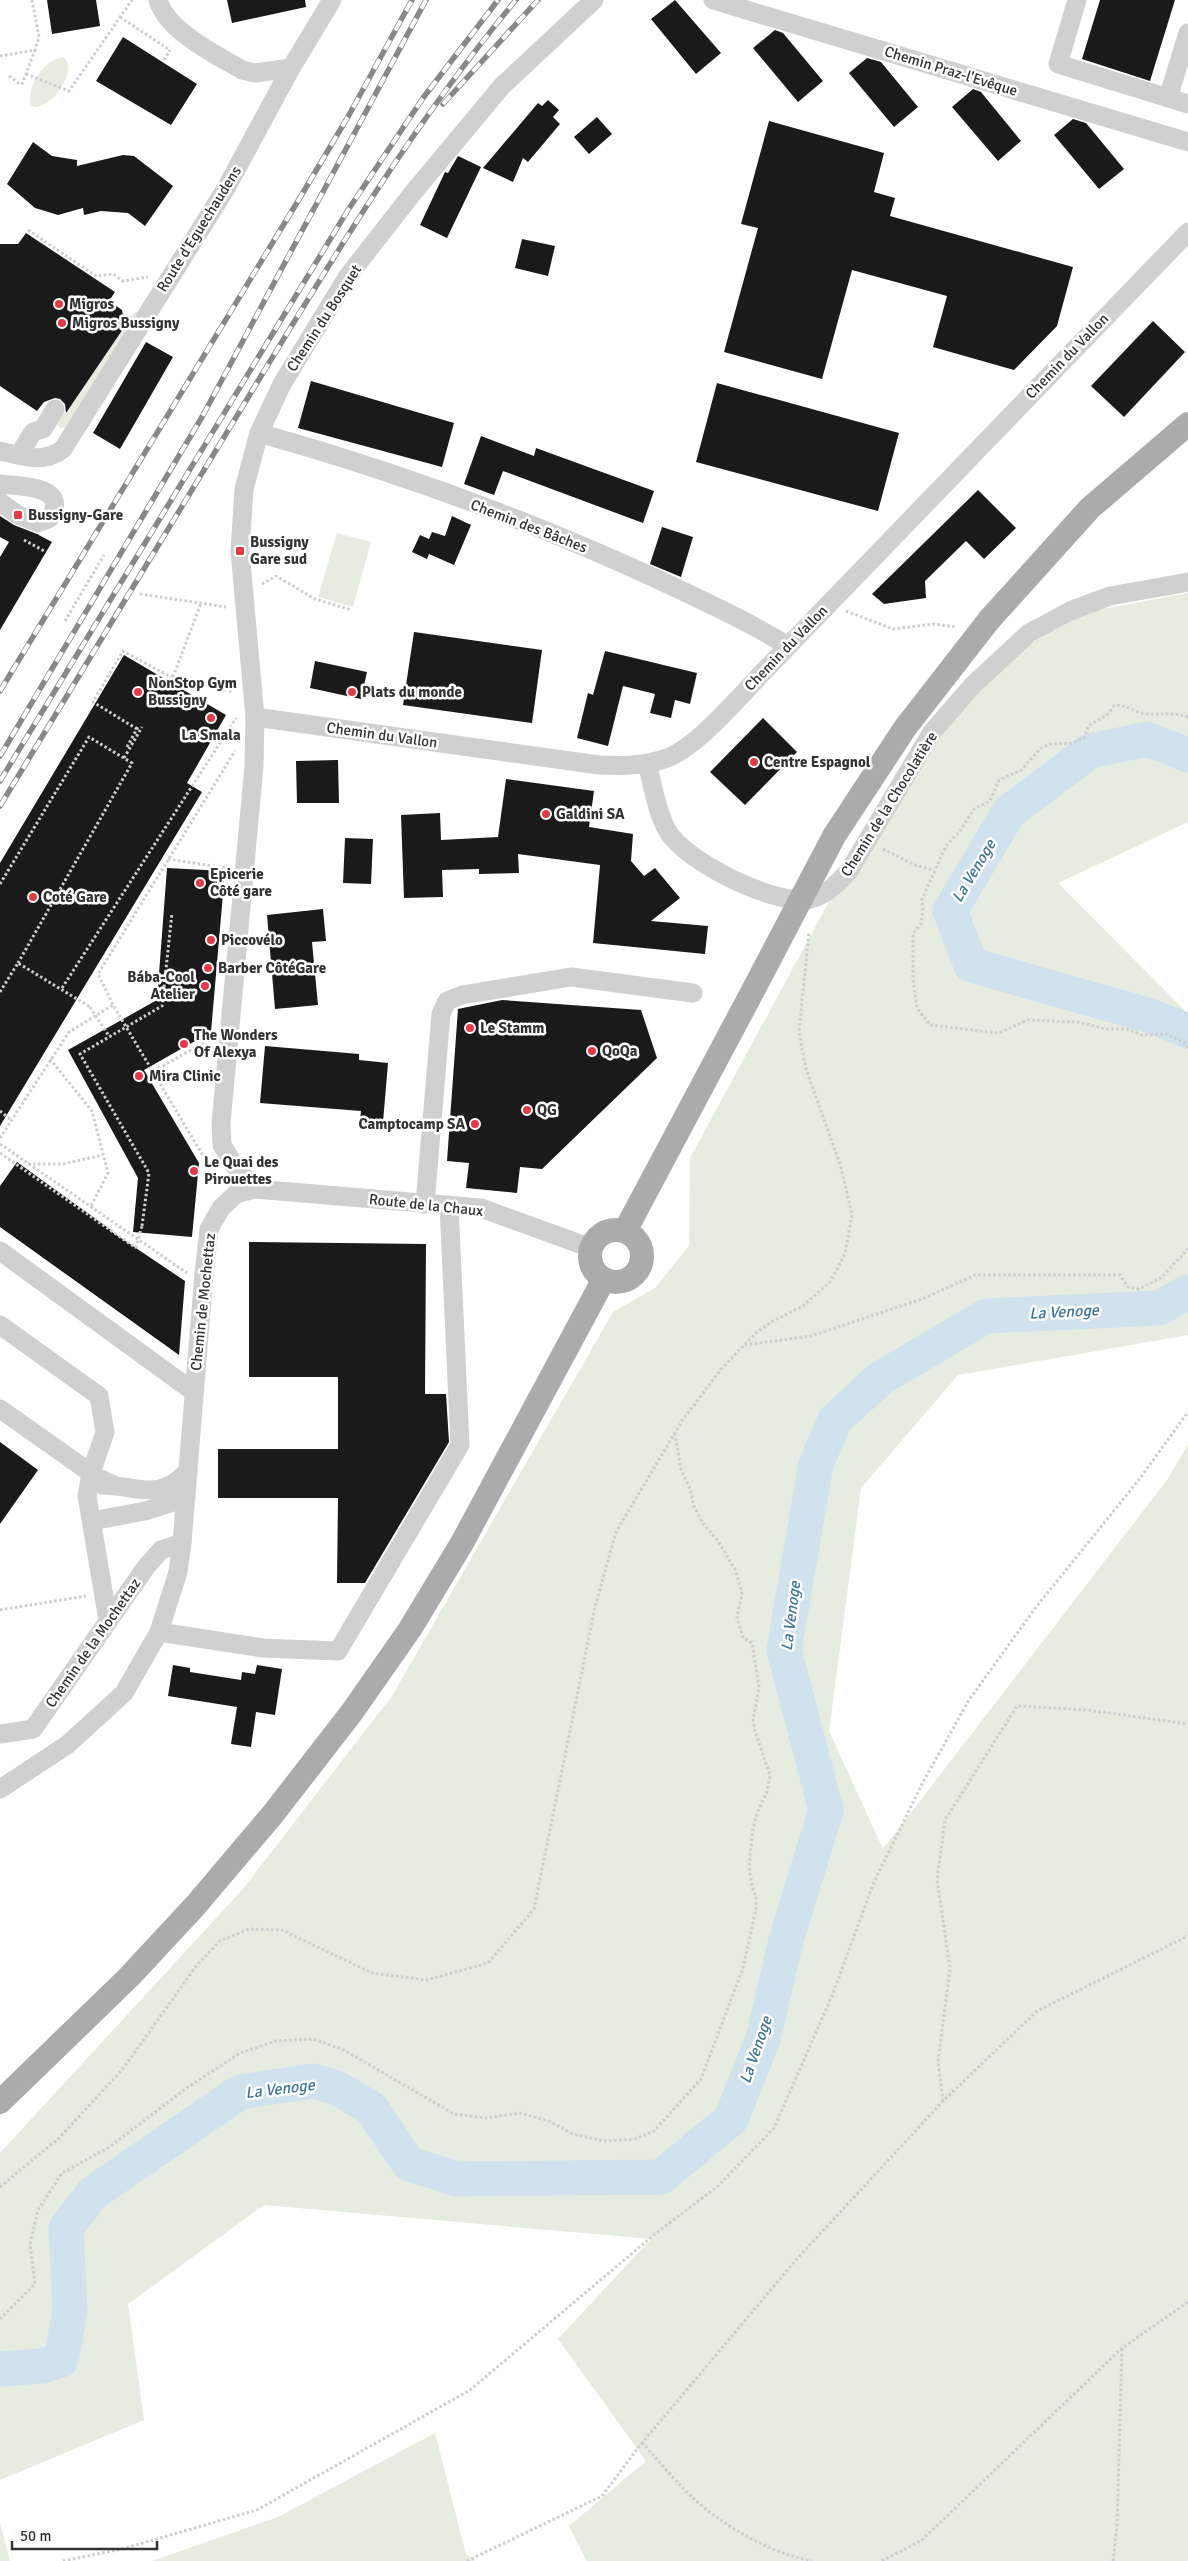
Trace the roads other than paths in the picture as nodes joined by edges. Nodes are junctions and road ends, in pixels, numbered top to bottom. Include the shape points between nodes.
1 (158, 0) edge
2 (332, 0) edge
3 (594, 0) edge
4 (713, 0) edge
5 (1077, 0) edge
6 (1188, 33) edge
7 (291, 68) junction
8 (1168, 98) junction
9 (1188, 104) edge
10 (1188, 142) edge
11 (1188, 232) edge
12 (50, 406) dead end
13 (1188, 424) edge
14 (259, 433) junction
15 (0, 450) edge
16 (19, 455) junction
17 (0, 484) edge
18 (0, 502) edge
19 (1188, 582) edge
20 (788, 646) junction
21 (247, 714) junction
22 (648, 764) junction
23 (693, 993) dead end
24 (255, 1189) junction
25 (425, 1204) junction
26 (449, 1206) junction
27 (625, 1231) junction
28 (591, 1248) junction
29 (0, 1251) edge
30 (604, 1280) junction
31 (0, 1325) edge
32 (194, 1392) junction
33 (0, 1409) edge
34 (188, 1471) junction
35 (91, 1473) junction
36 (114, 1485) junction
37 (87, 1496) junction
38 (186, 1498) junction
39 (92, 1521) junction
40 (182, 1543) junction
41 (108, 1620) junction
42 (159, 1632) junction
43 (0, 1734) edge
44 (0, 1789) edge
45 (0, 2102) edge

1 - 7 street via 161,11 173,25 242,70 255,73
2 - 7 street, Route d'Eguechaudens
3 - 14 street, Chemin du Bosquet via 502,86 348,276 282,384
4 - 10 street, Chemin Praz-l'Evêque
5 - 8 street via 1058,64
6 - 8 street
7 - 16 street, Route d'Eguechaudens via 225,190 63,449 43,459
8 - 9 street
11 - 20 street, Chemin du Vallon
12 - 16 street via 43,429 33,432
13 - 27 main road, bridge via 1090,508 989,620 906,728 834,836
14 - 20 street, Chemin des Bâches via 355,460 578,543 755,626
14 - 21 street, Chemin du Bosquet via 241,511
15 - 16 street, Route d'Eguechaudens
17 - 18 street via 44,489 55,505 50,518 38,523 18,515
19 - 22 street, Chemin de la Chocolatière via 1110,596 1070,610 1029,634 973,684 932,732 850,871 832,889 807,900 784,899 758,891 681,847 667,831 662,819
20 - 22 street, Chemin du Vallon via 687,746
21 - 22 street, Chemin du Vallon via 599,765
21 - 24 street via 254,766 221,1123 222,1145
23 - 25 street via 572,977 462,995 447,1001 441,1014
24 - 25 street, Route de la Chaux
24 - 32 street, Chemin de Mochettaz via 236,1194 221,1208 210,1229
25 - 26 street, Route de la Chaux
26 - 28 street, Route de la Chaux via 482,1208
26 - 42 street via 460,1445 338,1651 264,1648
27 - 28 main road via 608,1231 594,1241
27 - 30 main road via 642,1249 640,1266 629,1279 621,1282
28 - 30 main road via 592,1266
29 - 32 street
30 - 45 main road via 462,1543 410,1629 352,1712 273,1814 195,1906 130,1977
31 - 35 street via 99,1396 105,1432
32 - 34 street, Chemin de Mochettaz
33 - 35 street
34 - 36 street via 167,1488 153,1491
34 - 38 street, Chemin de Mochettaz
35 - 36 street
35 - 37 street
36 - 37 street via 93,1488
37 - 39 street
38 - 39 street via 145,1511
38 - 40 street, Chemin de Mochettaz
39 - 41 street
40 - 41 street, Chemin de la Mochettaz via 161,1550
40 - 42 street, Chemin de Mochettaz via 178,1572
41 - 43 street, Chemin de la Mochettaz via 33,1729
42 - 44 street, Chemin de Mochettaz via 124,1693 67,1745

